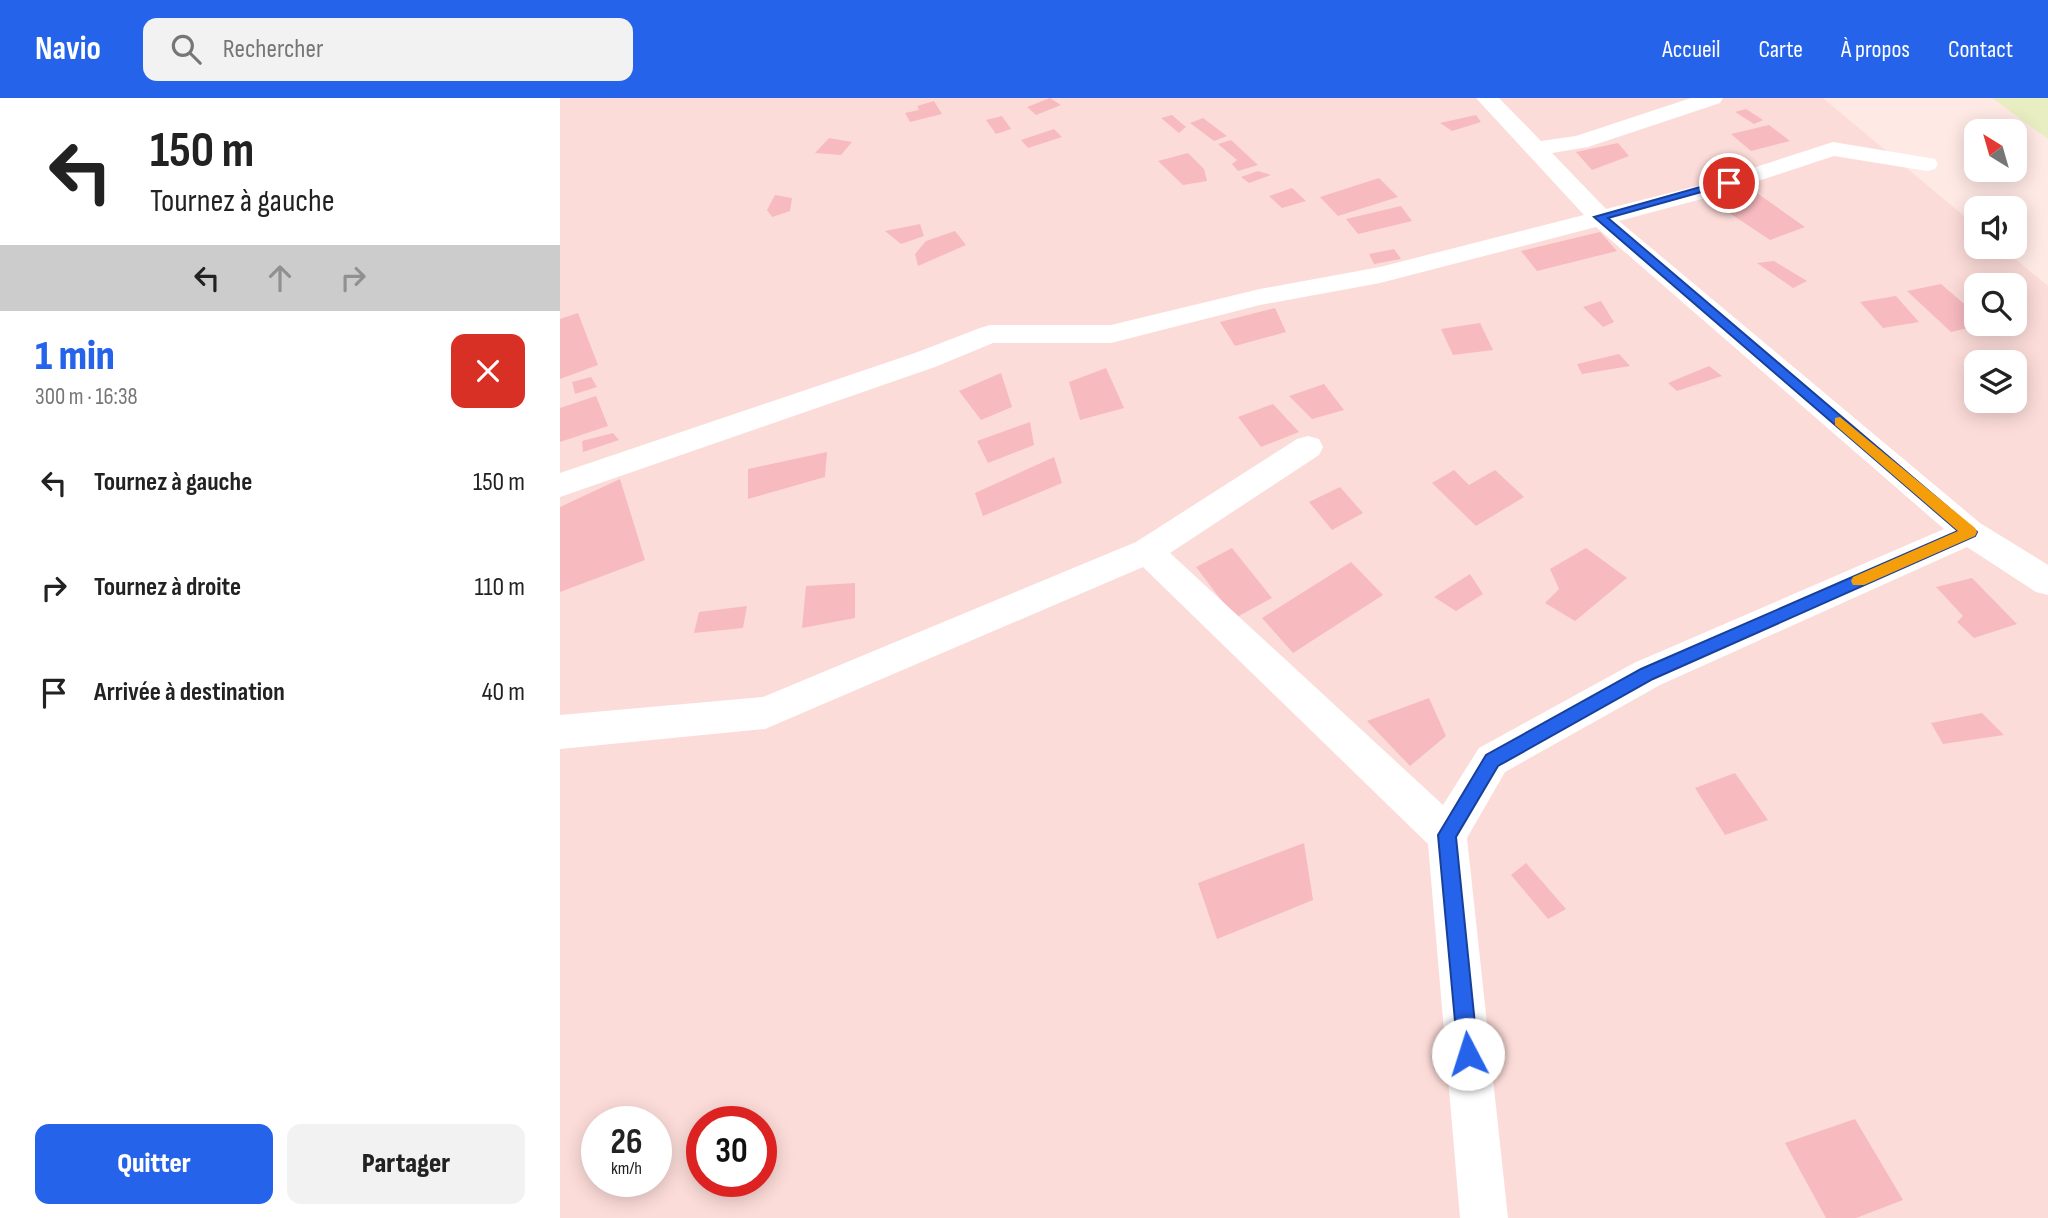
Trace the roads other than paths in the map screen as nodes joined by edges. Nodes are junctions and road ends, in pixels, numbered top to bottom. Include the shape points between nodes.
1 (1487, 98) edge
2 (1712, 98) edge
3 (1534, 149) junction
4 (1927, 164) dead end
5 (1600, 217) junction
6 (1308, 447) dead end
7 (560, 485) edge
8 (1969, 532) junction
9 (1147, 551) junction
10 (2048, 582) edge
11 (560, 732) edge
12 (1447, 835) junction
13 (1484, 1218) edge

1 - 3 street
2 - 3 street via 1580,142
3 - 5 street
4 - 5 street via 1833,149 1705,191
5 - 7 street via 1380,275 1260,297 1111,334 990,334
5 - 8 street
6 - 9 street
8 - 10 street
8 - 12 street via 1647,674 1492,760
9 - 11 street via 765,713
9 - 12 street
12 - 13 street

